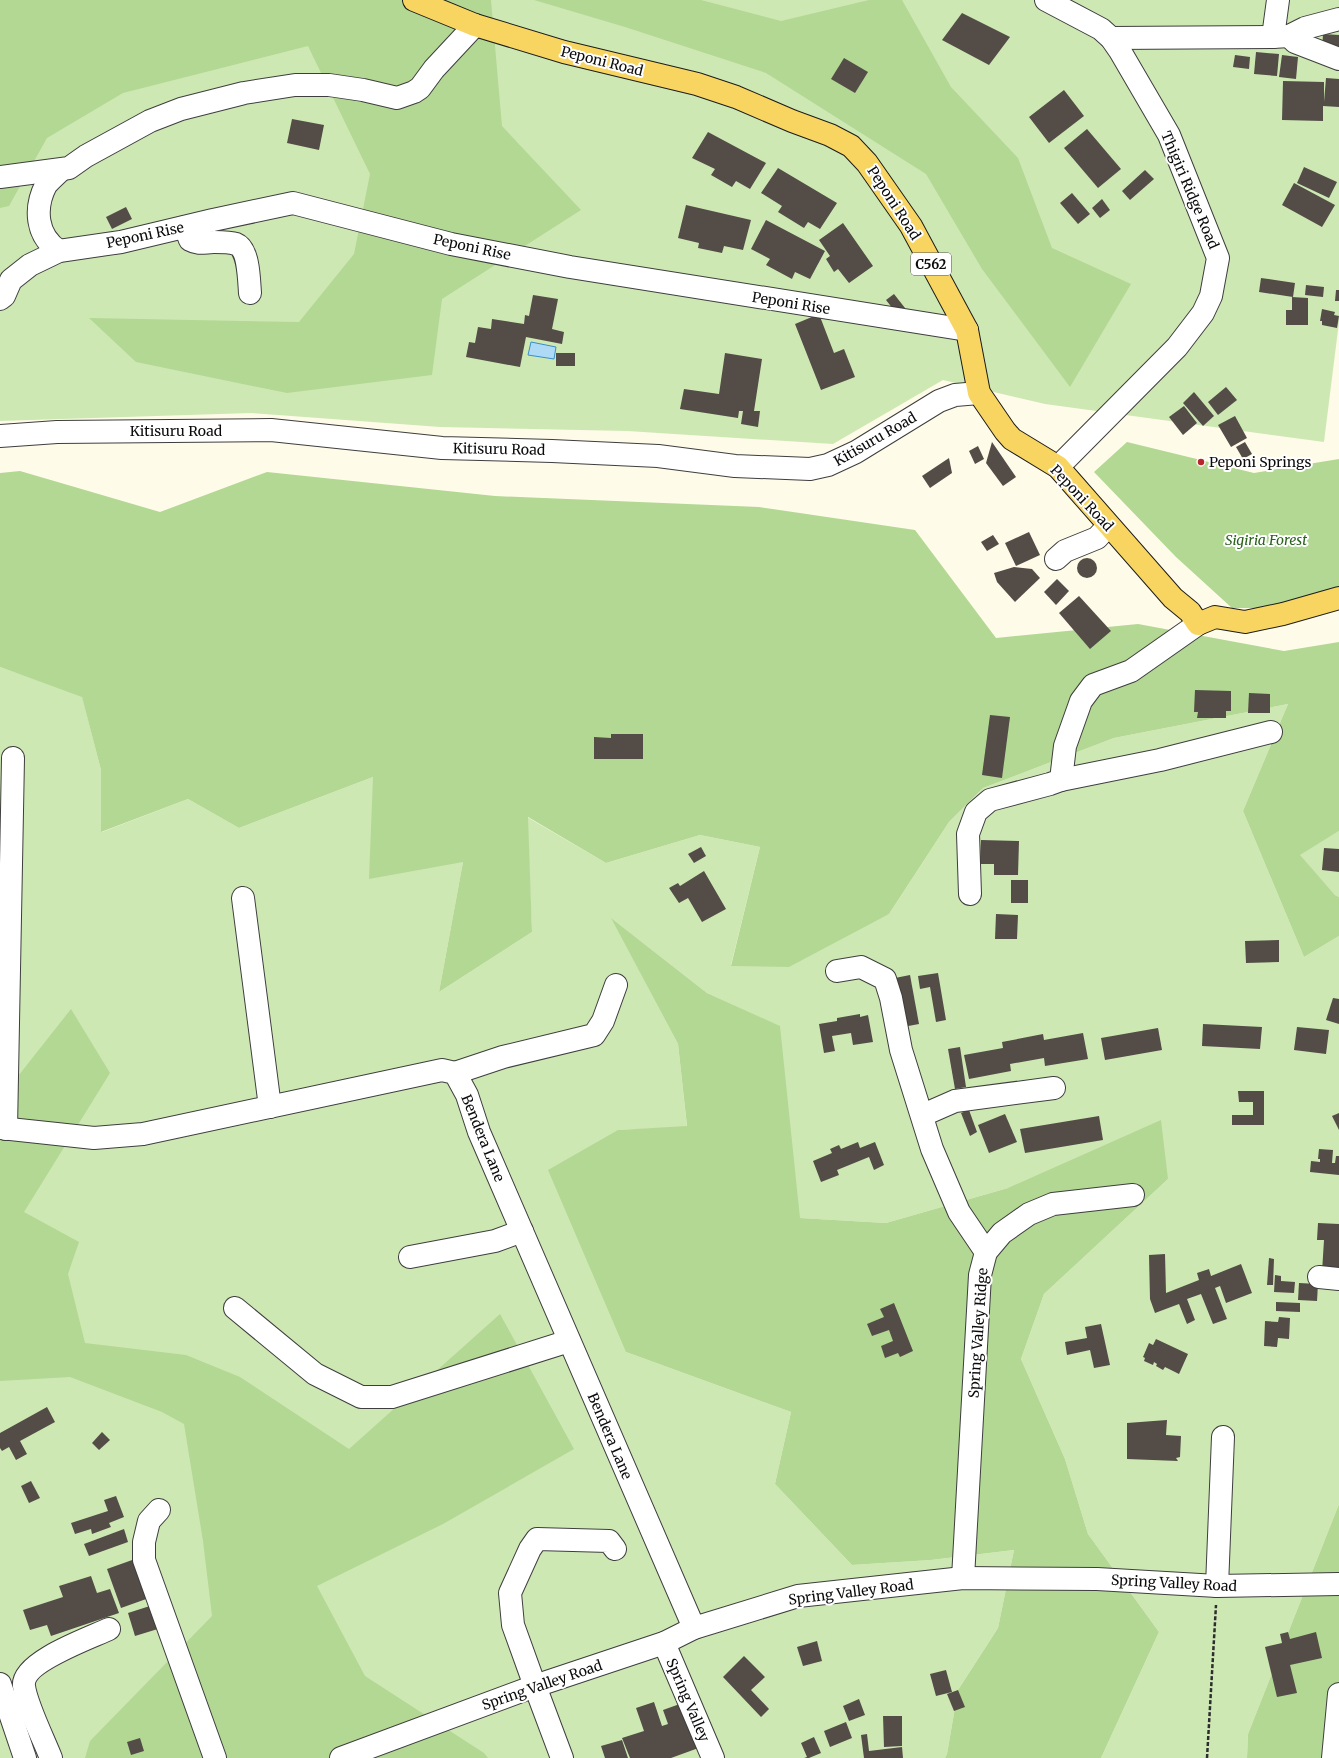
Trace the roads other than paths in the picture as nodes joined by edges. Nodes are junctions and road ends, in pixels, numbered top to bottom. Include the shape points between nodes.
1 (414, 0) edge
2 (1046, 0) edge
3 (1278, 0) edge
4 (1339, 19) edge
5 (475, 25) junction
6 (1281, 36) junction
7 (1110, 38) junction
8 (1339, 59) edge
9 (61, 170) junction
10 (0, 177) edge
11 (185, 227) junction
12 (59, 251) junction
13 (250, 294) dead end
14 (0, 299) edge
15 (967, 330) junction
16 (979, 393) junction
17 (0, 436) edge
18 (1058, 467) junction
19 (1108, 526) junction
20 (1056, 559) dead end
21 (1339, 598) edge
22 (1198, 624) junction
23 (1271, 732) dead end
24 (13, 758) dead end
25 (1061, 780) junction
26 (970, 894) dead end
27 (244, 898) dead end
28 (836, 971) dead end
29 (616, 985) dead end
30 (454, 1073) junction
31 (1054, 1088) dead end
32 (270, 1107) junction
33 (922, 1115) junction
34 (3, 1128) edge
35 (1133, 1195) dead end
36 (522, 1231) junction
37 (986, 1252) junction
38 (410, 1257) dead end
39 (235, 1308) dead end
40 (569, 1341) junction
41 (1223, 1437) dead end
42 (159, 1510) dead end
43 (615, 1549) dead end
44 (963, 1578) junction
45 (1339, 1584) edge
46 (1217, 1586) junction
47 (694, 1628) junction
48 (109, 1629) dead end
49 (664, 1643) junction
50 (0, 1686) edge
51 (534, 1686) junction
52 (1339, 1694) edge
53 (364, 1754) edge
54 (25, 1758) edge
55 (51, 1758) edge
56 (214, 1758) edge
57 (341, 1758) edge
58 (562, 1758) edge
59 (713, 1758) edge
60 (1333, 1758) edge

1 - 5 main road, Peponi Road / C562
2 - 7 street, Thigiri Ridge Road via 1101,29
3 - 6 street
4 - 6 street
5 - 9 street via 414,92 397,98 329,85 295,85 244,93 181,109 150,121 69,168
5 - 15 main road, Peponi Road / C562 via 564,52 704,86 830,134 851,146 867,163 910,226
6 - 7 street
6 - 8 street
7 - 18 street, Thigiri Ridge Road via 1120,50 1169,135 1218,258 1211,296 1204,313 1177,347
9 - 10 street
9 - 12 street via 47,184 39,202 40,228 51,246
11 - 12 street, Peponi Rise via 121,242
11 - 13 street via 190,240 197,244 237,244 243,250 246,256
11 - 15 street, Peponi Rise via 293,203 451,244 570,268
12 - 14 street, Peponi Rise via 30,265 11,280
15 - 16 main road, Peponi Road / C562
16 - 17 street, Kitisuru Road via 955,395 939,401 856,452 828,465 810,469 735,466 658,456 442,448 271,430 57,432
16 - 18 main road, Peponi Road / C562 via 1012,439
18 - 19 main road, Peponi Road / C562
19 - 20 street via 1097,538 1066,551
19 - 22 main road, Peponi Road / C562 via 1173,598 1190,612
21 - 22 main road via 1246,622 1215,617
22 - 25 street via 1131,671 1093,685 1081,701 1065,746
23 - 25 street via 1160,760
24 - 34 street
25 - 26 street via 990,800 976,812 968,834
27 - 32 street
28 - 33 street via 861,967 884,979 891,998 901,1050
29 - 30 street via 603,1021 594,1035 503,1057
30 - 32 street via 442,1070
30 - 36 street, Bendera Lane via 467,1095 479,1132
31 - 33 street via 955,1101
32 - 34 street via 136,1135 94,1138
33 - 37 street via 932,1148 959,1212
35 - 37 street, Spring Valley Ridge via 1053,1204 1016,1222 1002,1233
36 - 38 street via 495,1241
36 - 40 street, Bendera Lane
37 - 44 street, Spring Valley Ridge via 980,1275
39 - 40 street via 315,1374 361,1397 392,1397
40 - 47 street, Bendera Lane
41 - 46 street
42 - 56 street via 149,1521 144,1542 144,1560
43 - 51 street via 609,1541 553,1539 537,1539 530,1548 510,1593 514,1625
44 - 46 street, Spring Valley Road via 1097,1579
44 - 47 street, Spring Valley Road via 798,1596
45 - 46 street, Spring Valley Road
47 - 49 street, Spring Valley Road
48 - 55 street via 40,1662 26,1675 24,1686 30,1706
49 - 51 street, Spring Valley Road
49 - 59 street, Spring Valley
50 - 54 street
51 - 53 street, Spring Valley Road
51 - 58 street
52 - 60 street
53 - 57 street, Spring Valley Road

